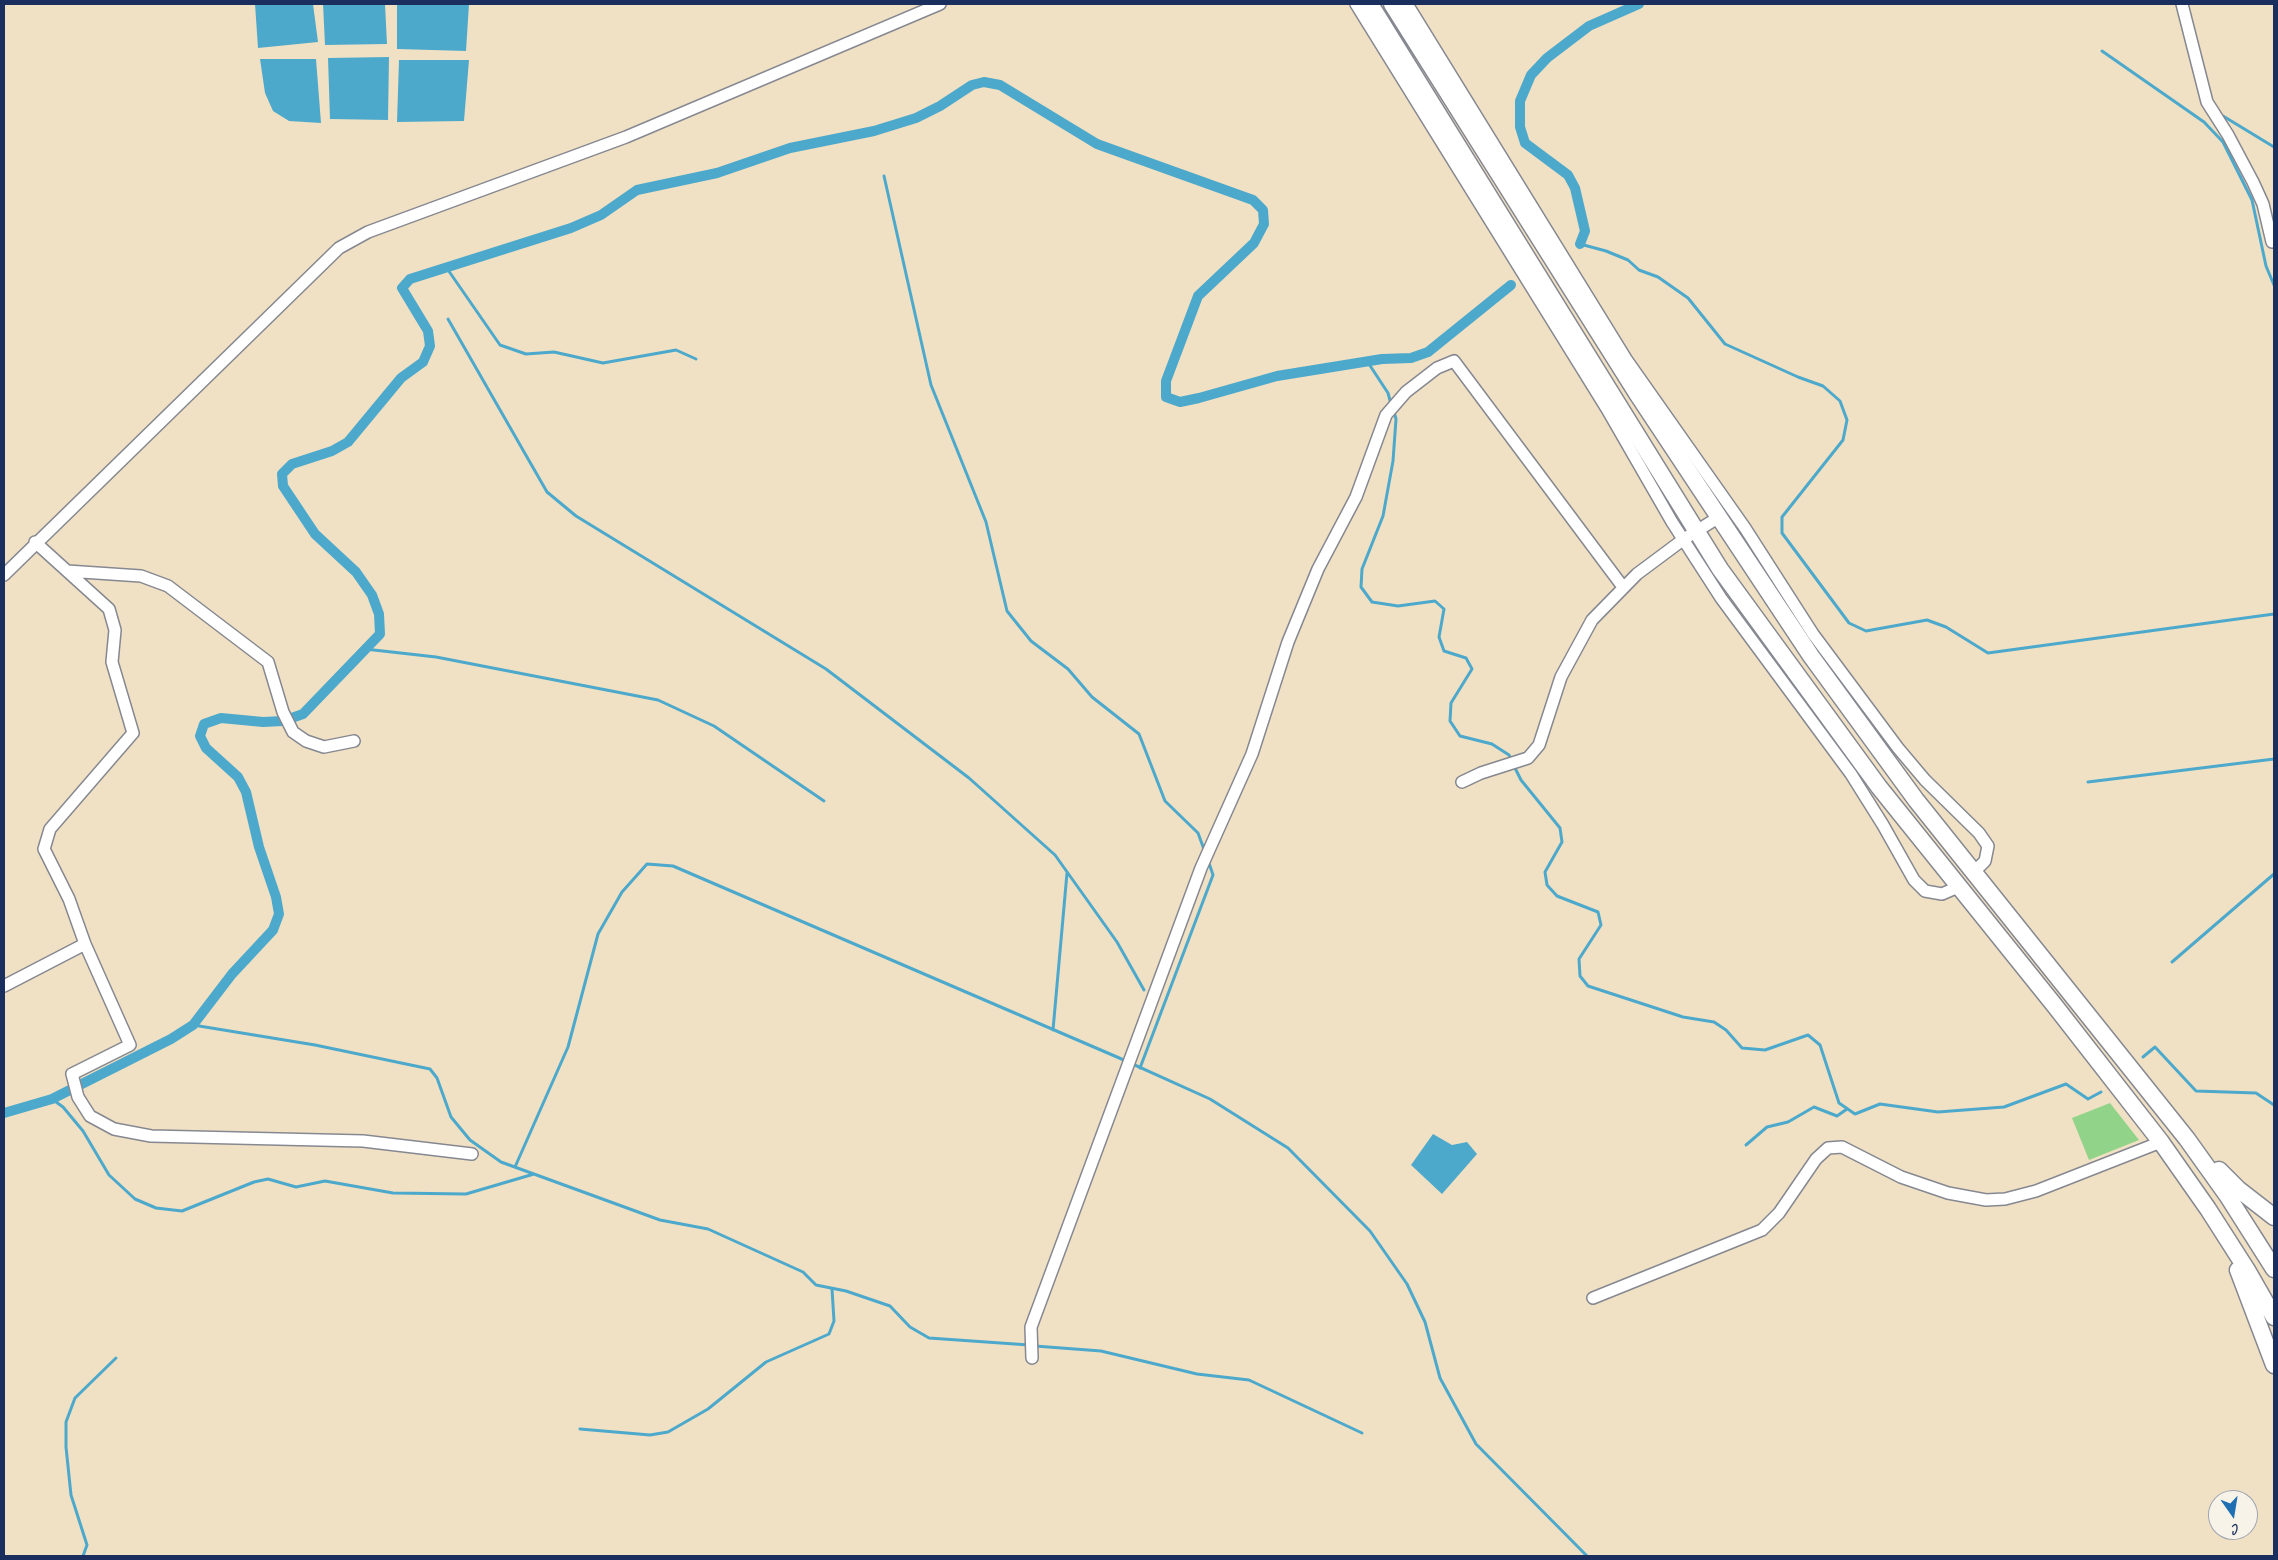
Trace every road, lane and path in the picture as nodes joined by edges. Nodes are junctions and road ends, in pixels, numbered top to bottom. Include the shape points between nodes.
1 (940, 4) edge
2 (1356, 4) edge
3 (1370, 4) edge
4 (1392, 4) edge
5 (1407, 4) edge
6 (2182, 4) edge
7 (2272, 242) dead end
8 (1719, 517) junction
9 (1739, 533) junction
10 (1690, 534) junction
11 (35, 542) junction
12 (67, 571) junction
13 (4, 575) edge
14 (1623, 587) junction
15 (354, 741) dead end
16 (1462, 782) dead end
17 (1973, 873) junction
18 (1958, 887) junction
19 (85, 944) junction
20 (4, 986) edge
21 (2187, 1139) junction
22 (2161, 1142) junction
23 (472, 1154) dead end
24 (2274, 1217) edge
25 (2226, 1239) junction
26 (2274, 1268) edge
27 (1593, 1298) dead end
28 (2274, 1317) edge
29 (1032, 1358) dead end
30 (2274, 1364) edge

1 - 11 street via 626,137 368,232 339,248
2 - 10 street via 1576,358
3 - 10 highway
4 - 8 highway via 1636,392
5 - 9 street via 1626,359
6 - 7 street via 2207,102 2253,182 2263,204
8 - 9 highway
8 - 10 street
9 - 17 highway via 1811,656
9 - 17 street via 1875,720 1924,780 1979,833 1988,846 1986,861
10 - 14 street
10 - 18 highway
10 - 18 street via 1722,598 1851,774 1914,880 1925,891 1942,894
11 - 12 street
11 - 13 street
12 - 15 street via 141,576 168,586 268,662 283,712 293,732 324,747
12 - 19 street via 109,609 115,630 112,662 133,733 50,830 44,849 69,899
14 - 16 street via 1592,620 1575,649 1561,676 1539,745 1528,758
14 - 29 street via 1454,361 1437,368 1406,392 1386,415 1356,497 1318,569 1288,642 1252,754 1201,868 1032,1327
17 - 21 highway
18 - 22 highway
19 - 20 street
19 - 23 street via 130,1045 72,1074 78,1097 90,1116 114,1129 151,1136 363,1141
21 - 24 highway via 2238,1189
21 - 26 highway
22 - 25 highway
22 - 27 street via 2036,1191 1986,1200 1948,1193 1901,1177 1842,1147 1828,1148 1816,1159 1779,1213 1762,1230
25 - 28 highway
25 - 30 highway

